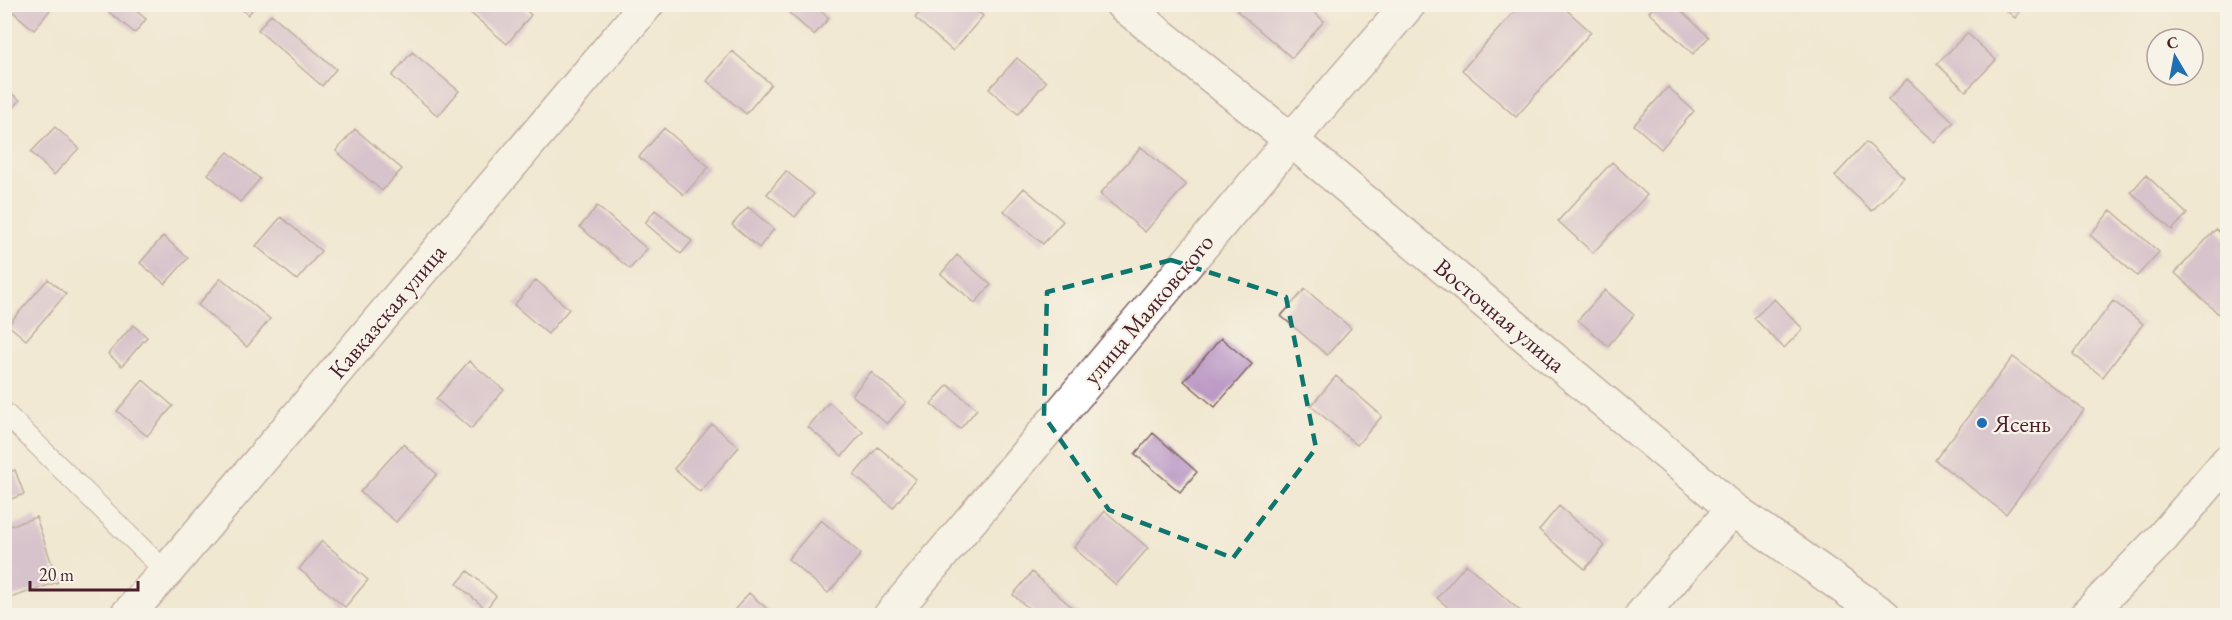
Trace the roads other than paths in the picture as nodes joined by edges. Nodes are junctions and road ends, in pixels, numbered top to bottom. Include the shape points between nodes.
1 (647, 4) edge
2 (1122, 4) edge
3 (1408, 4) edge
4 (1291, 140) junction
5 (4, 412) edge
6 (2228, 461) edge
7 (1732, 509) junction
8 (166, 572) junction
9 (126, 615) edge
10 (890, 615) edge
11 (1641, 615) edge
12 (1884, 615) edge
13 (2086, 615) edge

1 - 8 street, Кавказская улица
2 - 4 street, Восточная улица
3 - 4 street, улица Маяковского
4 - 7 street, Восточная улица
4 - 10 street, улица Маяковского
5 - 8 lane
6 - 13 street via 2162,538
7 - 11 street
7 - 12 street, Восточная улица
8 - 9 street, Кавказская улица

